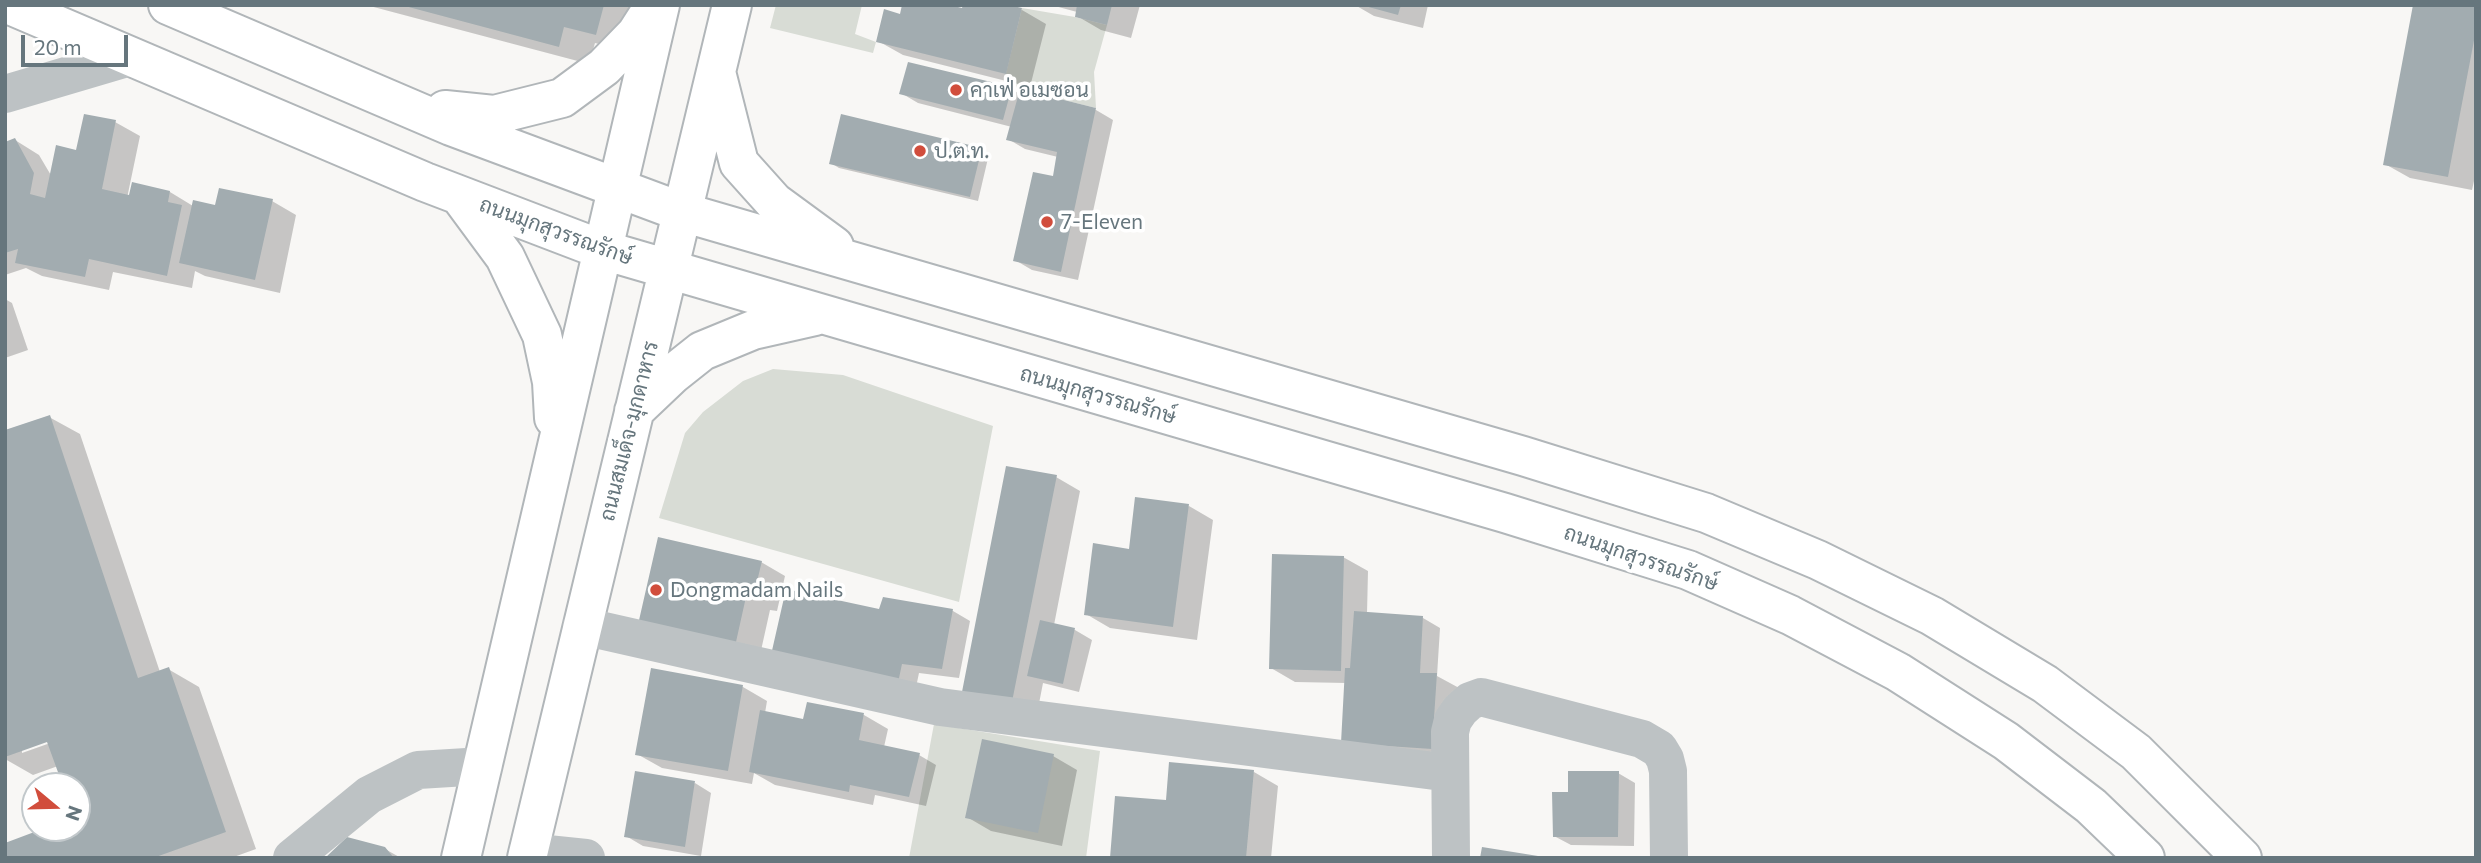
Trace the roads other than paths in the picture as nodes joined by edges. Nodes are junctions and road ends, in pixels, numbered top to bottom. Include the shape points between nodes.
1 (10, 5) edge
2 (168, 5) edge
3 (657, 5) edge
4 (732, 5) edge
5 (130, 57) junction
6 (716, 71) junction
7 (5, 94) edge
8 (404, 106) junction
9 (617, 188) junction
10 (460, 195) junction
11 (682, 212) junction
12 (603, 250) junction
13 (855, 262) junction
14 (668, 270) junction
15 (821, 315) junction
16 (634, 411) junction
17 (556, 455) junction
18 (1522, 456) junction
19 (1505, 513) junction
20 (582, 626) junction
21 (484, 766) junction
22 (1450, 773) junction
23 (528, 855) edge
24 (292, 858) edge
25 (461, 858) edge
26 (586, 858) edge
27 (1451, 858) edge
28 (1669, 858) edge
29 (2145, 858) edge
30 (2242, 858) edge

1 - 5 main road, ถนนมุกสุวรรณรักษ์
2 - 8 main road
3 - 8 main road via 604,67 562,98 494,115
3 - 9 main road
4 - 6 main road, ถนนสมเด็จ-มุกดาหาร
5 - 7 street
5 - 10 main road, ถนนมุกสุวรรณรักษ์
6 - 11 main road, ถนนสมเด็จ-มุกดาหาร
6 - 13 main road via 739,163 774,202
8 - 9 main road
9 - 11 main road
9 - 12 main road
10 - 12 main road, ถนนมุกสุวรรณรักษ์
10 - 17 main road via 505,257 541,335 552,382
11 - 13 main road
11 - 14 main road, ถนนสมเด็จ-มุกดาหาร
12 - 14 main road, ถนนมุกสุวรรณรักษ์
12 - 17 main road
13 - 18 main road
14 - 15 main road, ถนนมุกสุวรรณรักษ์
14 - 16 main road, ถนนสมเด็จ-มุกดาหาร
15 - 16 main road via 753,330 702,351
15 - 19 main road, ถนนมุกสุวรรณรักษ์
16 - 20 main road, ถนนสมเด็จ-มุกดาหาร
17 - 21 main road
18 - 19 main road
18 - 30 main road via 1706,513 1818,560 1932,616 2045,684 2136,752
19 - 29 main road, ถนนมุกสุวรรณรักษ์ via 1688,570 1790,615 1898,672 2006,741 2091,806
20 - 22 street via 940,707
20 - 23 main road, ถนนสมเด็จ-มุกดาหาร
21 - 24 street via 418,770 369,795
21 - 25 main road
22 - 27 street
22 - 28 street via 1453,720 1481,696 1642,739 1659,749 1665,759
23 - 26 street

